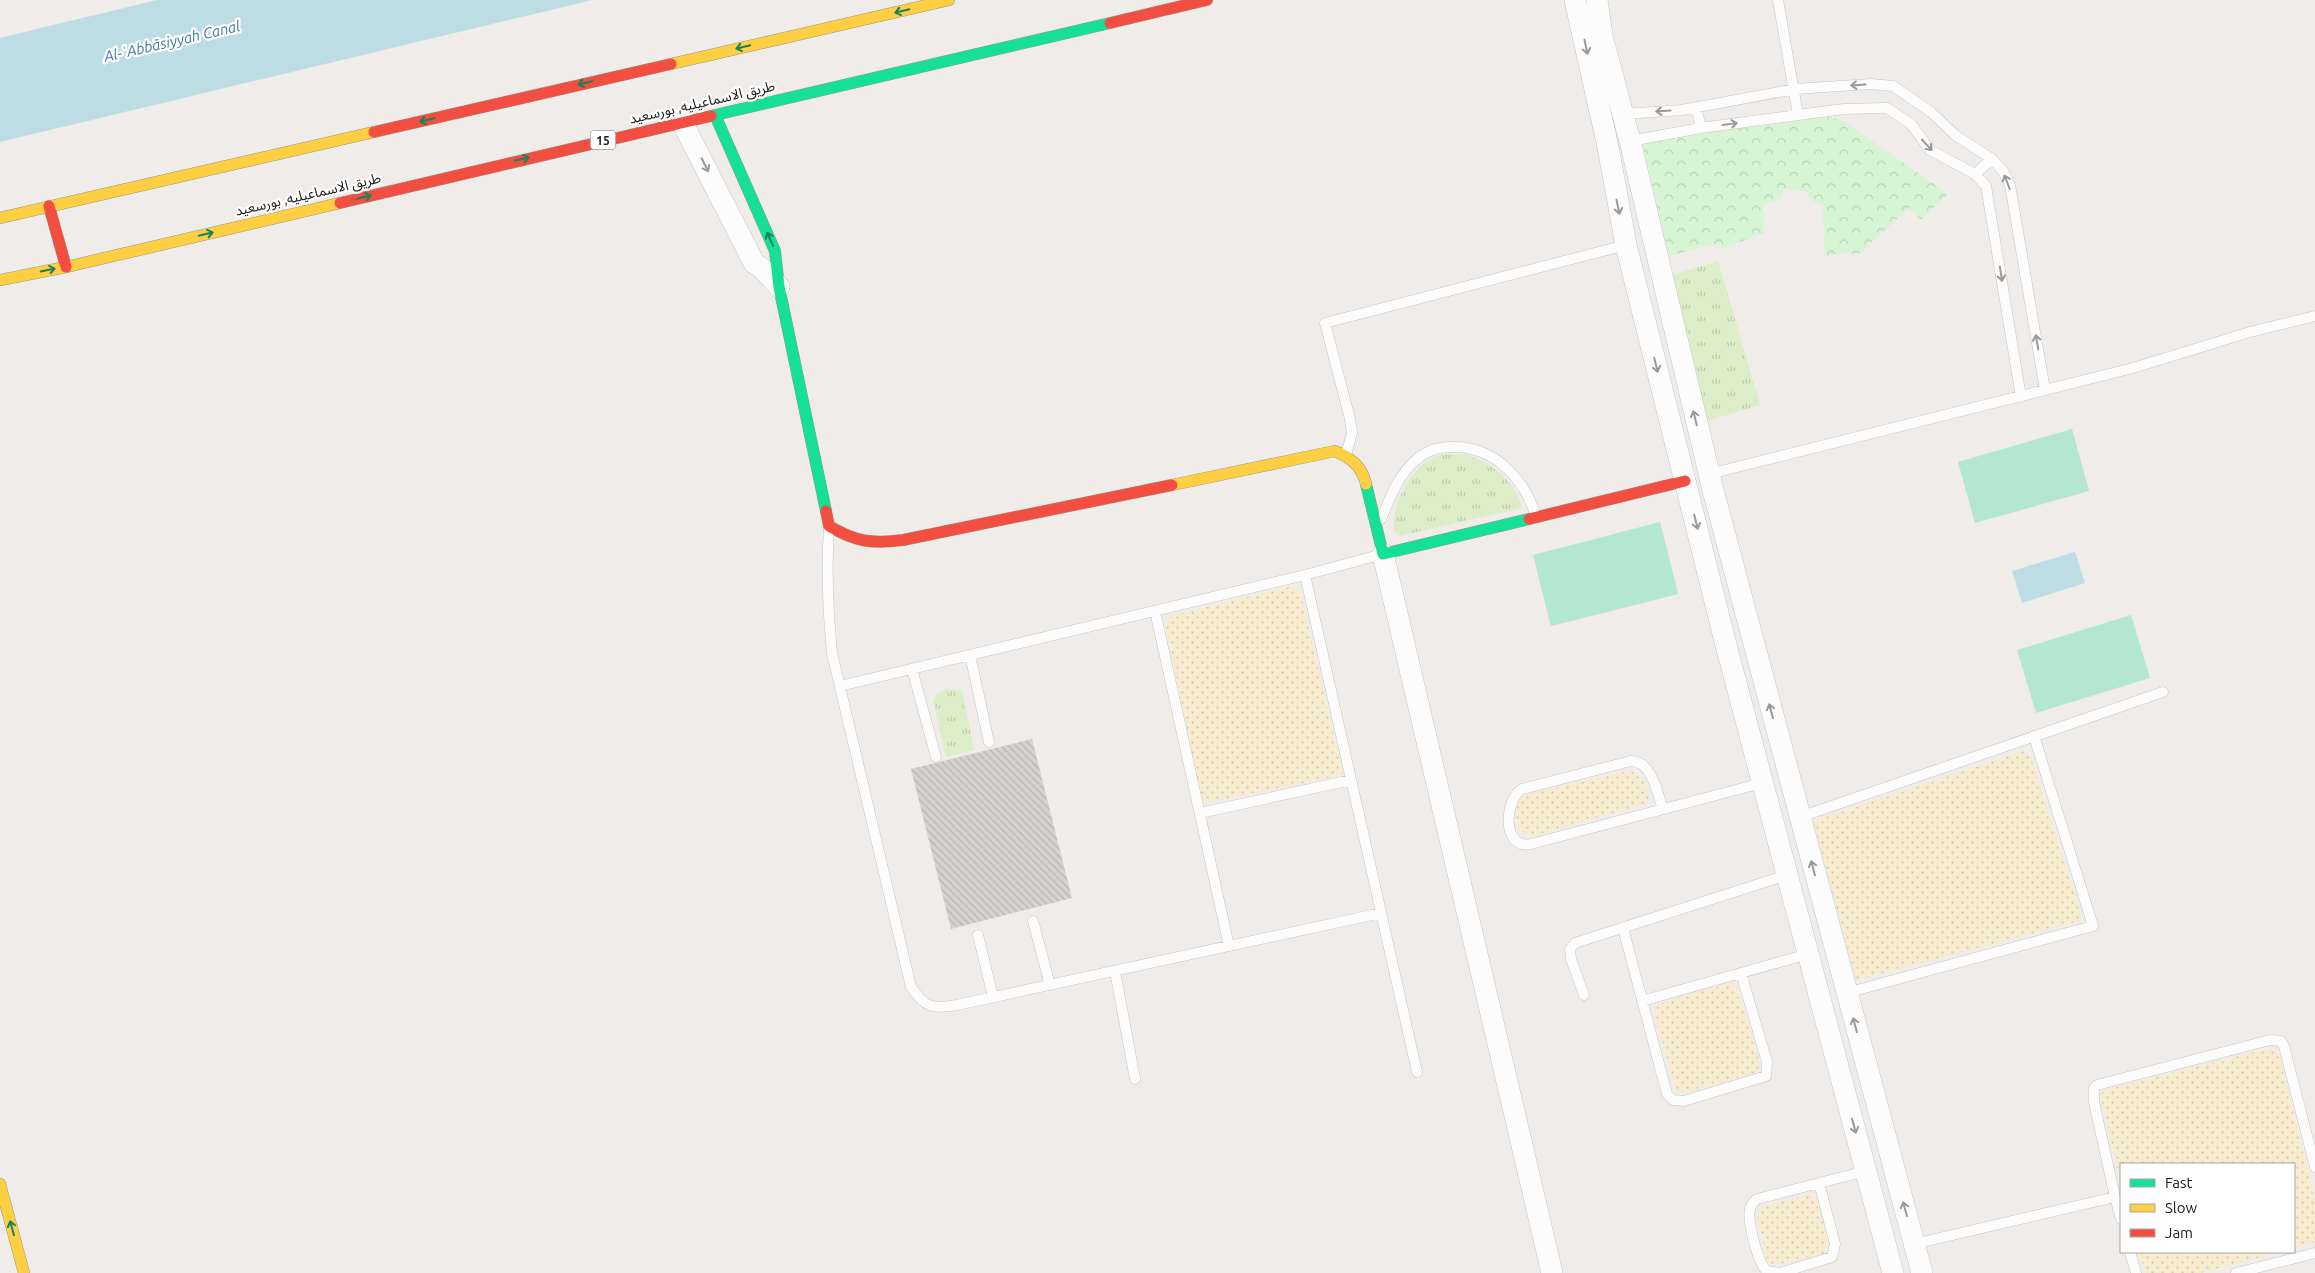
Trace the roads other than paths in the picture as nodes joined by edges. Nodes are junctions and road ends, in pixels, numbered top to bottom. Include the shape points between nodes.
1 (949, 0) edge
2 (1207, 0) edge
3 (1575, 0) edge
4 (1597, 0) edge
5 (1778, 0) edge
6 (1795, 89) junction
7 (1696, 107) junction
8 (1624, 114) junction
9 (715, 115) junction
10 (1798, 115) junction
11 (682, 122) junction
12 (1701, 128) junction
13 (1630, 141) junction
14 (1608, 146) junction
15 (1992, 159) junction
16 (1975, 174) junction
17 (49, 206) junction
18 (0, 218) edge
19 (1626, 245) junction
20 (66, 267) junction
21 (0, 280) edge
22 (778, 287) junction
23 (2315, 316) edge
24 (2045, 390) junction
25 (2020, 397) junction
26 (1346, 456) junction
27 (1709, 474) junction
28 (1685, 480) junction
29 (1536, 518) junction
30 (829, 526) junction
31 (1377, 529) junction
32 (1383, 554) junction
33 (1305, 575) junction
34 (1155, 611) junction
35 (1753, 642) junction
36 (1727, 649) junction
37 (970, 655) junction
38 (912, 669) junction
39 (840, 686) junction
40 (2163, 692) dead end
41 (2034, 736) junction
42 (989, 742) dead end
43 (936, 757) dead end
44 (1789, 775) junction
45 (1351, 780) junction
46 (1762, 783) junction
47 (1663, 809) junction
48 (1200, 813) junction
49 (1800, 817) junction
50 (1787, 875) junction
51 (1381, 913) junction
52 (1033, 921) dead end
53 (1623, 928) junction
54 (978, 935) dead end
55 (1229, 946) junction
56 (1808, 954) junction
57 (1115, 970) junction
58 (1741, 973) junction
59 (1050, 985) junction
60 (1846, 993) junction
61 (1584, 995) dead end
62 (993, 997) junction
63 (1642, 1001) junction
64 (1417, 1072) dead end
65 (1135, 1079) dead end
66 (2315, 1167) edge
67 (1866, 1171) junction
68 (1819, 1183) junction
69 (0, 1184) edge
70 (2115, 1196) junction
71 (2120, 1215) edge
72 (1914, 1244) junction
73 (1886, 1249) junction
74 (2130, 1253) edge
75 (2315, 1253) edge
76 (24, 1273) edge
77 (1552, 1273) edge
78 (1893, 1273) edge
79 (1922, 1273) edge
80 (2136, 1273) edge
81 (2236, 1273) edge

1 -> 17 main road
2 - 9 main road, طريق الاسماعيليه, بورسعيد / 15
3 -> 14 street
4 - 8 street via 1602,36
5 - 6 lane
6 - 7 lane
6 - 10 lane
15 -> 6 lane via 1955,135 1930,112 1893,86 1871,84
7 -> 8 lane
7 - 12 lane
8 - 13 street
9 - 11 main road, طريق الاسماعيليه, بورسعيد / 15
22 -> 9 main road via 775,251
12 -> 10 lane
10 -> 16 lane via 1888,108 1911,124 1930,150
20 -> 11 main road, طريق الاسماعيليه, بورسعيد / 15
11 -> 22 street via 754,264 764,270
12 - 13 lane
13 - 14 street
27 -> 13 street
14 -> 19 street
15 - 16 lane
24 -> 15 lane via 2010,185
16 -> 25 lane via 1986,186 1990,202
17 - 18 main road
17 - 20 main road
19 - 26 lane via 1324,322 1350,419 1352,433
19 -> 28 street
21 -> 20 main road, طريق الاسماعيليه, بورسعيد / 15
22 - 30 main road
23 - 24 lane
24 - 25 lane
25 - 27 lane
26 - 30 main road via 1335,451 870,545 846,537
26 - 31 main road via 1364,475
27 - 28 street
27 - 28 street
27 - 35 street
28 - 29 main road
28 -> 36 street
29 - 31 lane via 1527,493 1512,472 1498,460 1471,448 1448,447 1427,452 1406,470
29 - 32 main road
30 - 39 lane via 828,607 832,653
31 - 32 main road
32 - 33 lane
32 - 77 street
33 - 34 lane
33 - 45 lane
34 - 37 lane
34 - 48 lane
35 - 36 street
44 -> 35 street
36 - 46 street
37 - 38 lane
37 - 42 lane
38 - 39 lane
38 - 43 lane
39 - 62 lane via 911,987 930,1007 942,1008
40 - 41 lane
41 - 49 lane
41 - 60 lane via 2093,926
44 - 46 street
44 - 49 street
45 - 48 lane
45 - 51 lane
46 - 47 lane
46 - 50 street
47 - 47 lane via 1529,844 1515,839 1508,815 1511,802 1522,789 1631,761 1640,762 1648,770
48 - 55 lane
60 -> 49 street
50 - 53 lane
50 - 56 street
51 - 55 lane
51 - 64 lane
52 - 59 lane
53 - 61 lane via 1572,946 1571,958
53 - 63 lane
54 - 62 lane
55 - 57 lane
56 - 58 lane
56 -> 67 street
57 - 59 lane
57 - 65 lane
58 - 63 lane
58 - 63 lane via 1768,1068 1762,1079 1728,1089 1684,1101 1670,1098
59 - 62 lane
72 -> 60 street
66 - 70 lane via 2284,1046 2281,1041 2270,1040 2094,1088 2094,1102
67 - 68 lane
67 - 73 street
68 - 68 lane via 1756,1199 1751,1204 1749,1217 1760,1262 1767,1271 1780,1273 1832,1257 1835,1244
76 -> 69 main road
70 - 71 lane
70 - 72 lane
72 - 73 street
72 - 79 street
73 - 78 street
74 - 80 lane
75 - 81 lane

